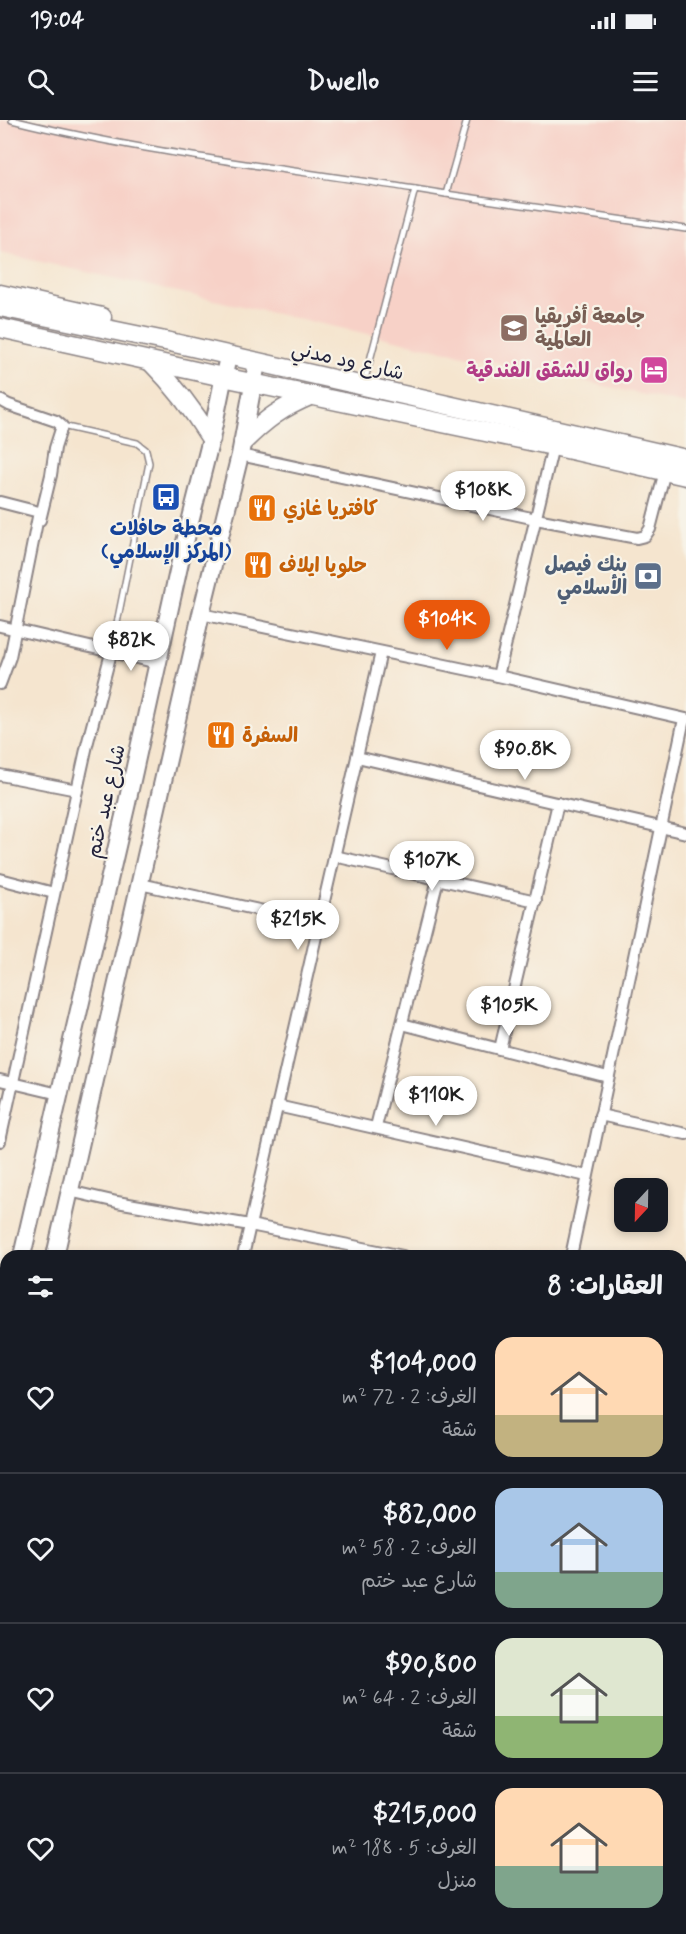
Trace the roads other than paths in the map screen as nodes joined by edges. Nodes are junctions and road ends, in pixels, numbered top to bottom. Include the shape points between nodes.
1 (12, 120) edge
2 (467, 120) edge
3 (415, 189) junction
4 (446, 194) junction
5 (686, 229) edge
6 (0, 294) edge
7 (0, 307) edge
8 (0, 328) edge
9 (170, 342) junction
10 (228, 356) junction
11 (150, 361) junction
12 (257, 363) junction
13 (223, 377) junction
14 (253, 383) junction
15 (363, 386) junction
16 (312, 395) junction
17 (0, 400) edge
18 (62, 426) junction
19 (211, 439) junction
20 (553, 446) junction
21 (241, 449) junction
22 (686, 459) edge
23 (664, 471) junction
24 (686, 476) edge
25 (0, 502) edge
26 (536, 519) junction
27 (32, 554) junction
28 (201, 614) junction
29 (0, 626) edge
30 (15, 630) junction
31 (381, 652) junction
32 (111, 653) junction
33 (158, 663) junction
34 (498, 676) junction
35 (0, 684) edge
36 (685, 719) edge
37 (357, 757) junction
38 (0, 775) edge
39 (77, 790) junction
40 (558, 803) junction
41 (661, 827) junction
42 (686, 833) edge
43 (334, 856) junction
44 (0, 879) edge
45 (438, 879) junction
46 (140, 884) junction
47 (54, 893) junction
48 (536, 901) junction
49 (319, 923) junction
50 (402, 1024) junction
51 (500, 1049) junction
52 (608, 1077) junction
53 (0, 1080) edge
54 (12, 1083) junction
55 (59, 1094) junction
56 (277, 1106) junction
57 (600, 1115) junction
58 (376, 1127) junction
59 (686, 1134) edge
60 (0, 1141) edge
61 (587, 1176) junction
62 (69, 1191) junction
63 (250, 1225) junction
64 (23, 1250) edge
65 (56, 1250) edge
66 (244, 1250) edge
67 (373, 1250) edge
68 (572, 1250) edge

1 - 3 lane via 90,137
2 - 4 lane
3 - 4 lane
3 - 15 lane
4 - 5 lane
6 - 9 highway via 152,329
7 - 9 highway, شارع ود مدني
8 - 11 highway, شارع ود مدني
9 - 10 highway, شارع ود مدني
10 - 12 highway, شارع ود مدني
10 - 13 main road, شارع عبد ختم
11 - 13 highway, شارع ود مدني
11 - 19 highway via 173,383
12 - 14 main road
12 - 15 highway, شارع ود مدني
13 - 14 highway, شارع ود مدني
13 - 19 main road, شارع عبد ختم
14 - 16 highway, شارع ود مدني
14 - 21 main road
15 - 22 highway, شارع ود مدني
16 - 20 highway, شارع ود مدني
16 - 21 highway via 272,416
17 - 18 street
18 - 27 street
18 - 32 lane via 137,443 146,450 149,464
19 - 33 main road, شارع عبد ختم
20 - 23 highway, شارع ود مدني
20 - 26 street
21 - 26 street
21 - 28 main road
23 - 24 highway, شارع ود مدني
23 - 26 street via 645,536 638,538
25 - 27 street via 39,512
26 - 34 street
27 - 30 street
28 - 31 street
28 - 46 main road
29 - 30 street
30 - 32 street
30 - 35 street
31 - 34 street
31 - 37 street
32 - 33 street
32 - 39 street
33 - 55 main road, شارع عبد ختم
34 - 36 street
36 - 41 street
37 - 40 street
37 - 43 street
38 - 39 street
39 - 47 street
40 - 41 street
40 - 48 street
41 - 42 street
41 - 52 street
43 - 45 street
43 - 49 street
44 - 47 street
45 - 48 street
45 - 50 street
46 - 49 street
46 - 62 main road
47 - 54 street
48 - 51 street
49 - 56 street
50 - 51 street
50 - 58 street
51 - 52 street
52 - 57 street
53 - 54 street
54 - 55 street
54 - 60 street
55 - 64 main road, شارع عبد ختم
56 - 58 street
56 - 63 street
57 - 59 street
57 - 61 street
58 - 61 street
61 - 68 street
62 - 63 street
62 - 65 main road
63 - 66 street
63 - 67 street

